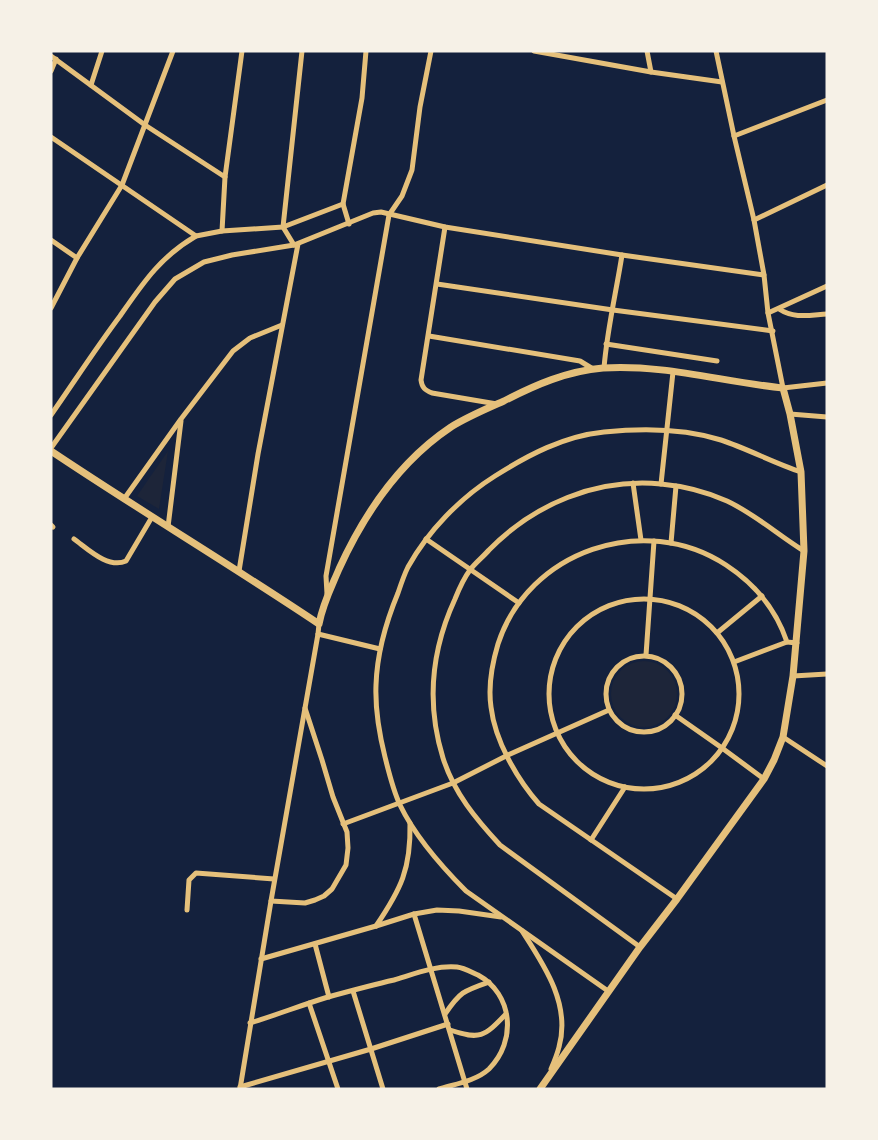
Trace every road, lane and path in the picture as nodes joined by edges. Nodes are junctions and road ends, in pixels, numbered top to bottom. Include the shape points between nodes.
1 (102, 51) edge
2 (172, 51) edge
3 (242, 51) edge
4 (302, 51) edge
5 (366, 51) edge
6 (431, 51) edge
7 (534, 51) edge
8 (647, 51) edge
9 (716, 51) edge
10 (53, 58) edge
11 (51, 71) edge
12 (651, 72) junction
13 (722, 82) junction
14 (91, 86) junction
15 (827, 100) edge
16 (145, 125) junction
17 (734, 136) junction
18 (51, 137) edge
19 (225, 177) junction
20 (122, 185) junction
21 (827, 185) edge
22 (343, 204) junction
23 (389, 214) junction
24 (754, 220) junction
25 (349, 224) junction
26 (283, 227) junction
27 (445, 227) junction
28 (222, 231) junction
29 (196, 236) junction
30 (51, 240) edge
31 (296, 244) junction
32 (622, 255) junction
33 (77, 258) junction
34 (764, 275) junction
35 (437, 284) junction
36 (827, 286) edge
37 (51, 308) edge
38 (779, 309) junction
39 (613, 310) junction
40 (768, 313) junction
41 (827, 314) edge
42 (282, 325) junction
43 (773, 331) junction
44 (429, 336) junction
45 (606, 344) junction
46 (717, 360) dead end
47 (604, 368) junction
48 (593, 369) junction
49 (673, 372) junction
50 (827, 383) edge
51 (783, 388) junction
52 (497, 404) junction
53 (790, 414) junction
54 (51, 416) edge
55 (827, 417) edge
56 (181, 419) junction
57 (666, 430) junction
58 (51, 449) edge
59 (801, 472) junction
60 (633, 483) junction
61 (661, 484) junction
62 (676, 486) junction
63 (124, 500) junction
64 (152, 517) junction
65 (168, 527) junction
66 (74, 539) dead end
67 (426, 539) junction
68 (640, 540) junction
69 (654, 541) junction
70 (671, 543) junction
71 (804, 551) junction
72 (470, 570) junction
73 (239, 572) junction
74 (327, 594) junction
75 (762, 596) junction
76 (650, 598) junction
77 (519, 603) junction
78 (319, 624) junction
79 (717, 633) junction
80 (318, 634) junction
81 (787, 642) junction
82 (797, 643) junction
83 (380, 649) junction
84 (646, 655) junction
85 (734, 662) junction
86 (827, 674) edge
87 (793, 676) junction
88 (305, 708) junction
89 (609, 710) junction
90 (675, 715) junction
91 (557, 734) junction
92 (783, 738) junction
93 (722, 748) junction
94 (508, 755) junction
95 (827, 766) edge
96 (764, 779) junction
97 (453, 783) junction
98 (625, 787) junction
99 (399, 803) junction
100 (410, 822) junction
101 (343, 824) junction
102 (591, 840) junction
103 (274, 879) junction
104 (676, 899) junction
105 (271, 901) junction
106 (187, 910) dead end
107 (414, 914) junction
108 (502, 917) junction
109 (376, 926) junction
110 (519, 927) junction
111 (315, 944) junction
112 (640, 947) junction
113 (261, 959) junction
114 (431, 970) junction
115 (489, 982) junction
116 (353, 991) junction
117 (608, 991) junction
118 (329, 997) junction
119 (309, 1004) junction
120 (445, 1014) junction
121 (506, 1014) junction
122 (250, 1023) junction
123 (448, 1024) junction
124 (450, 1030) junction
125 (371, 1048) junction
126 (329, 1061) junction
127 (549, 1076) junction
128 (465, 1081) junction
129 (240, 1088) edge
130 (338, 1089) edge
131 (382, 1089) edge
132 (439, 1089) edge
133 (467, 1089) edge
134 (540, 1089) edge

1 - 14 street
2 - 16 street
3 - 19 street
4 - 26 street
5 - 22 street via 362,98
6 - 23 street via 412,170 402,196
7 - 12 street
8 - 12 street
9 - 13 street
10 - 11 street
10 - 14 street
12 - 13 street
13 - 17 street
14 - 16 street
15 - 17 street
16 - 19 street
16 - 20 street
17 - 24 street
18 - 20 street
19 - 28 street
20 - 29 street
20 - 33 street
21 - 24 street
22 - 25 street
22 - 26 street
23 - 25 street via 373,213
23 - 27 street
23 - 74 street via 326,576
24 - 34 street
25 - 31 street
26 - 28 street
26 - 31 street
27 - 32 street
27 - 35 street
28 - 29 street
29 - 54 street via 169,254 148,277
30 - 33 street
31 - 42 street
31 - 58 street via 217,259 175,279
32 - 34 street
32 - 39 street
33 - 37 street
34 - 40 street
35 - 39 street
35 - 44 street
36 - 38 street
38 - 40 street
38 - 41 street via 798,316
39 - 43 street
39 - 45 street
40 - 43 street
42 - 56 street via 250,338 233,351
42 - 73 street
43 - 51 street
44 - 48 street via 580,361
44 - 52 street via 421,380 425,390
45 - 46 street
45 - 47 street
47 - 48 street
47 - 49 street
48 - 52 street via 553,378
49 - 51 street
49 - 57 street
50 - 51 street
51 - 53 street
52 - 74 street via 451,427 396,477 353,539
53 - 55 street
53 - 59 street
56 - 63 street
56 - 65 street
57 - 59 street via 721,440
57 - 61 street
57 - 67 street via 601,432 543,449 465,497
58 - 63 street
59 - 71 street
60 - 61 street
60 - 68 street
60 - 72 street via 585,491 541,510 501,538
61 - 62 street
62 - 70 street
62 - 71 street via 728,501
63 - 64 street
64 - 65 street
64 - 66 street via 126,561 120,563 103,559
65 - 73 street
67 - 72 street
67 - 83 street via 408,568
68 - 69 street
68 - 77 street via 601,546 568,559 540,580
69 - 70 street
69 - 76 street
70 - 75 street via 721,561
71 - 82 street
72 - 77 street
72 - 97 street via 447,617 433,688 436,728
73 - 78 street
74 - 78 street
75 - 79 street
75 - 81 street
76 - 79 street via 692,611
76 - 84 street
76 - 91 street via 607,605 579,623 565,639 555,659 548,691
77 - 94 street via 500,637 491,672 490,707
78 - 80 street
79 - 85 street
80 - 83 street
80 - 88 street
81 - 82 street
81 - 85 street
82 - 87 street
83 - 99 street via 377,716
84 - 89 street via 629,658 612,672 605,693
84 - 90 street via 667,663 678,677 682,699
85 - 93 street via 738,706 733,728
86 - 87 street
87 - 92 street
88 - 101 street
88 - 103 street
89 - 90 street via 620,724 640,732 662,727
89 - 91 street
90 - 93 street
91 - 94 street
91 - 98 street via 585,768
92 - 95 street
92 - 96 street
93 - 96 street
93 - 98 street via 712,761 679,782 647,789
94 - 97 street
94 - 102 street via 539,804
96 - 104 street
97 - 99 street
97 - 112 street via 465,804 500,845
98 - 102 street
99 - 100 street
99 - 101 street
100 - 108 street via 466,891
100 - 109 street via 406,871
101 - 105 street via 347,832 346,865 332,888 324,896 305,903
102 - 104 street
103 - 105 street
103 - 106 street via 196,873 189,880
104 - 112 street
105 - 113 street
107 - 108 street via 437,910
107 - 109 street
107 - 114 street
108 - 110 street
109 - 111 street
110 - 117 street
110 - 127 street via 544,966 561,1008 560,1046
111 - 113 street
111 - 118 street
112 - 117 street
113 - 122 street
114 - 115 street via 464,968
114 - 116 street
114 - 120 street
115 - 120 street via 461,993
115 - 121 street via 497,990
116 - 118 street
116 - 125 street
117 - 127 street
118 - 119 street
119 - 122 street
119 - 126 street
120 - 123 street
121 - 124 street via 494,1028 475,1036
121 - 128 street via 507,1036 500,1053 489,1068
122 - 129 street
123 - 124 street
123 - 125 street
124 - 128 street
125 - 126 street
125 - 131 street
126 - 129 street
126 - 130 street
127 - 134 street
128 - 132 street
128 - 133 street

